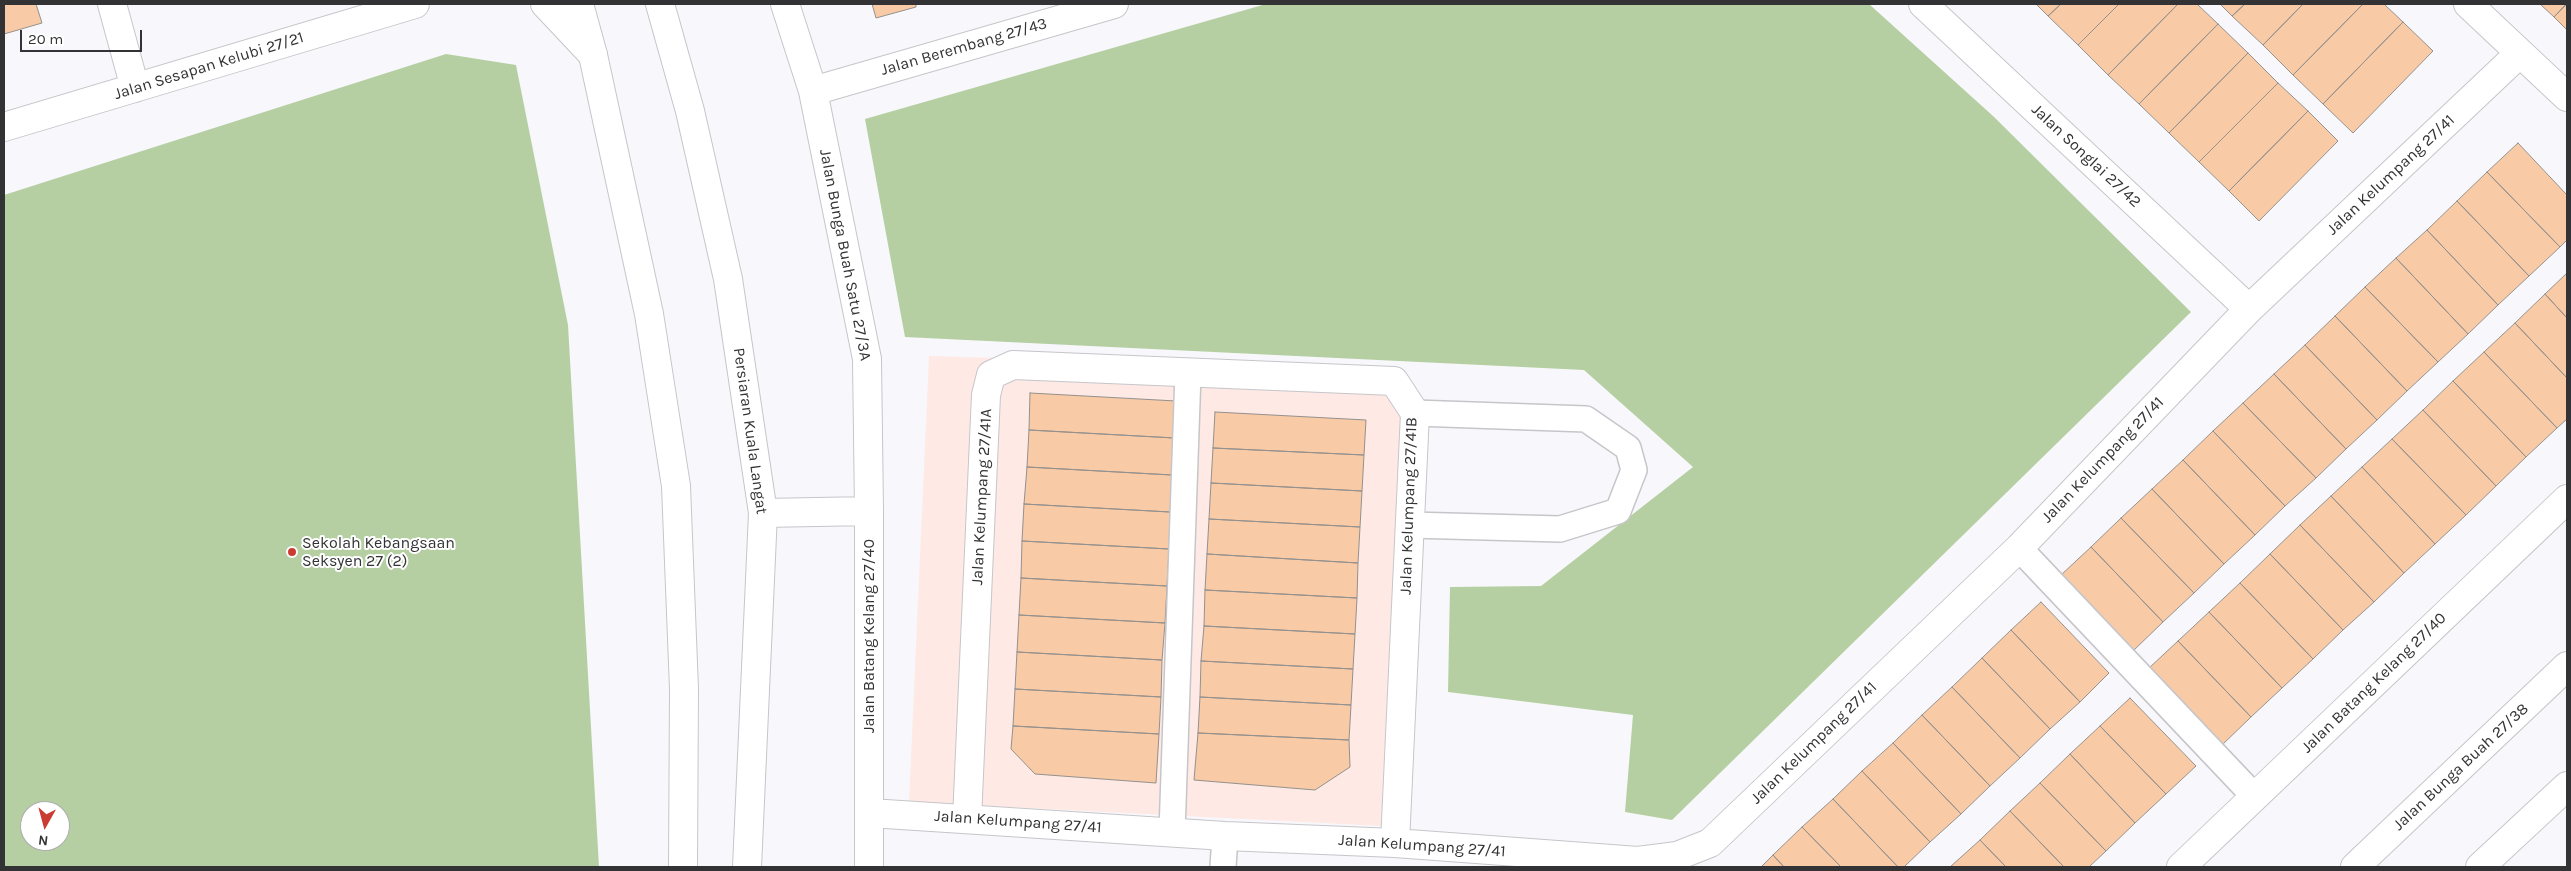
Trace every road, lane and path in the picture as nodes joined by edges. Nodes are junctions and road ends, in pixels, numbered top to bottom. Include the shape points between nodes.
1 (112, 4) edge
2 (415, 4) edge
3 (545, 4) edge
4 (579, 4) edge
5 (660, 4) edge
6 (786, 4) edge
7 (1114, 4) edge
8 (1923, 4) edge
9 (2468, 4) edge
10 (2520, 53) junction
11 (593, 55) junction
12 (135, 88) junction
13 (813, 91) junction
14 (2567, 97) edge
15 (4, 127) edge
16 (2249, 308) junction
17 (1188, 373) junction
18 (1414, 413) junction
19 (2567, 498) edge
20 (869, 511) junction
21 (763, 513) junction
22 (1410, 525) junction
23 (2019, 548) junction
24 (2567, 666) edge
25 (2567, 786) edge
26 (2255, 797) junction
27 (870, 813) junction
28 (967, 819) junction
29 (1172, 832) junction
30 (1225, 836) junction
31 (1395, 843) junction
32 (683, 867) edge
33 (747, 867) edge
34 (869, 867) edge
35 (1223, 867) edge
36 (2181, 867) edge
37 (2355, 867) edge
38 (2480, 867) edge

1 - 12 street
2 - 12 street, Jalan Sesapan Kelubi 27/21
3 - 11 street
4 - 11 street
5 - 21 street, Persiaran Kuala Langat via 690,111 728,279
6 - 13 street, Jalan Bunga Buah Satu 27/3A
7 - 13 street, Jalan Berembang 27/43
8 - 16 street, Jalan Songlai 27/42
9 - 10 street
10 - 14 street
10 - 16 street, Jalan Kelumpang 27/41
11 - 32 street via 649,314 676,486 684,689
12 - 15 street, Jalan Sesapan Kelubi 27/21
13 - 20 street, Jalan Bunga Buah Satu 27/3A via 867,360
16 - 23 street, Jalan Kelumpang 27/41
17 - 18 street, Jalan Kelumpang 27/41B via 1394,381
17 - 28 street, Jalan Kelumpang 27/41A via 1013,365 991,375 986,395
17 - 29 lane
18 - 22 street, Jalan Kelumpang 27/41B
18 - 22 lane via 1586,419 1628,448 1634,470 1618,511 1560,529
19 - 26 street, Jalan Batang Kelang 27/40
20 - 21 street
20 - 27 street, Jalan Batang Kelang 27/40
21 - 33 street, Persiaran Kuala Langat
22 - 31 street, Jalan Kelumpang 27/41B
23 - 26 lane
23 - 31 street, Jalan Kelumpang 27/41 via 1710,843 1677,856 1638,861
24 - 37 street, Jalan Bunga Buah 27/38
25 - 38 street
26 - 36 street, Jalan Batang Kelang 27/40
27 - 28 street, Jalan Kelumpang 27/41
27 - 34 street, Jalan Batang Kelang 27/40
28 - 29 street, Jalan Kelumpang 27/41
29 - 30 street, Jalan Kelumpang 27/41
30 - 31 street, Jalan Kelumpang 27/41
30 - 35 lane

